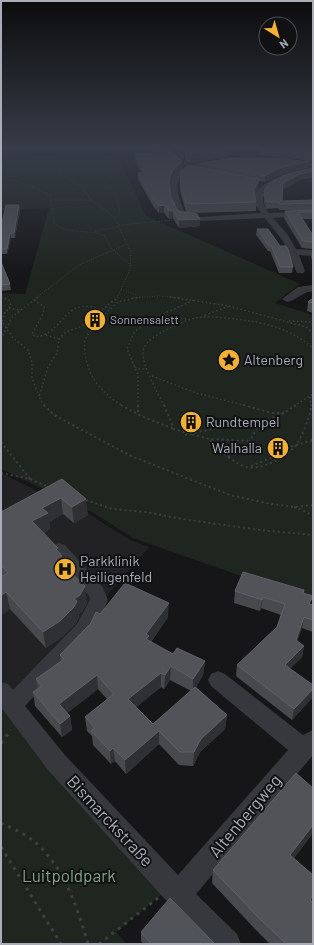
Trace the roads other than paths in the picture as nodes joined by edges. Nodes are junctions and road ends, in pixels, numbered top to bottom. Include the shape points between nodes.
1 (174, 190) edge
2 (260, 190) edge
3 (313, 213) edge
4 (265, 215) junction
5 (294, 252) junction
6 (313, 252) edge
7 (300, 271) dead end
8 (313, 288) edge
9 (286, 299) dead end
10 (59, 549) edge
11 (218, 680) dead end
12 (6, 698) edge
13 (308, 744) edge
14 (175, 891) junction
15 (227, 944) edge

1 - 4 street via 181,215 191,218
2 - 4 street via 257,201
3 - 4 street
4 - 5 street
5 - 6 street
5 - 7 street
8 - 9 street via 302,289
10 - 12 street via 97,593 99,600 84,630
11 - 13 street
12 - 14 street, Bismarckstraße via 56,762
13 - 14 street, Altenbergweg
14 - 15 street, Bismarckstraße

